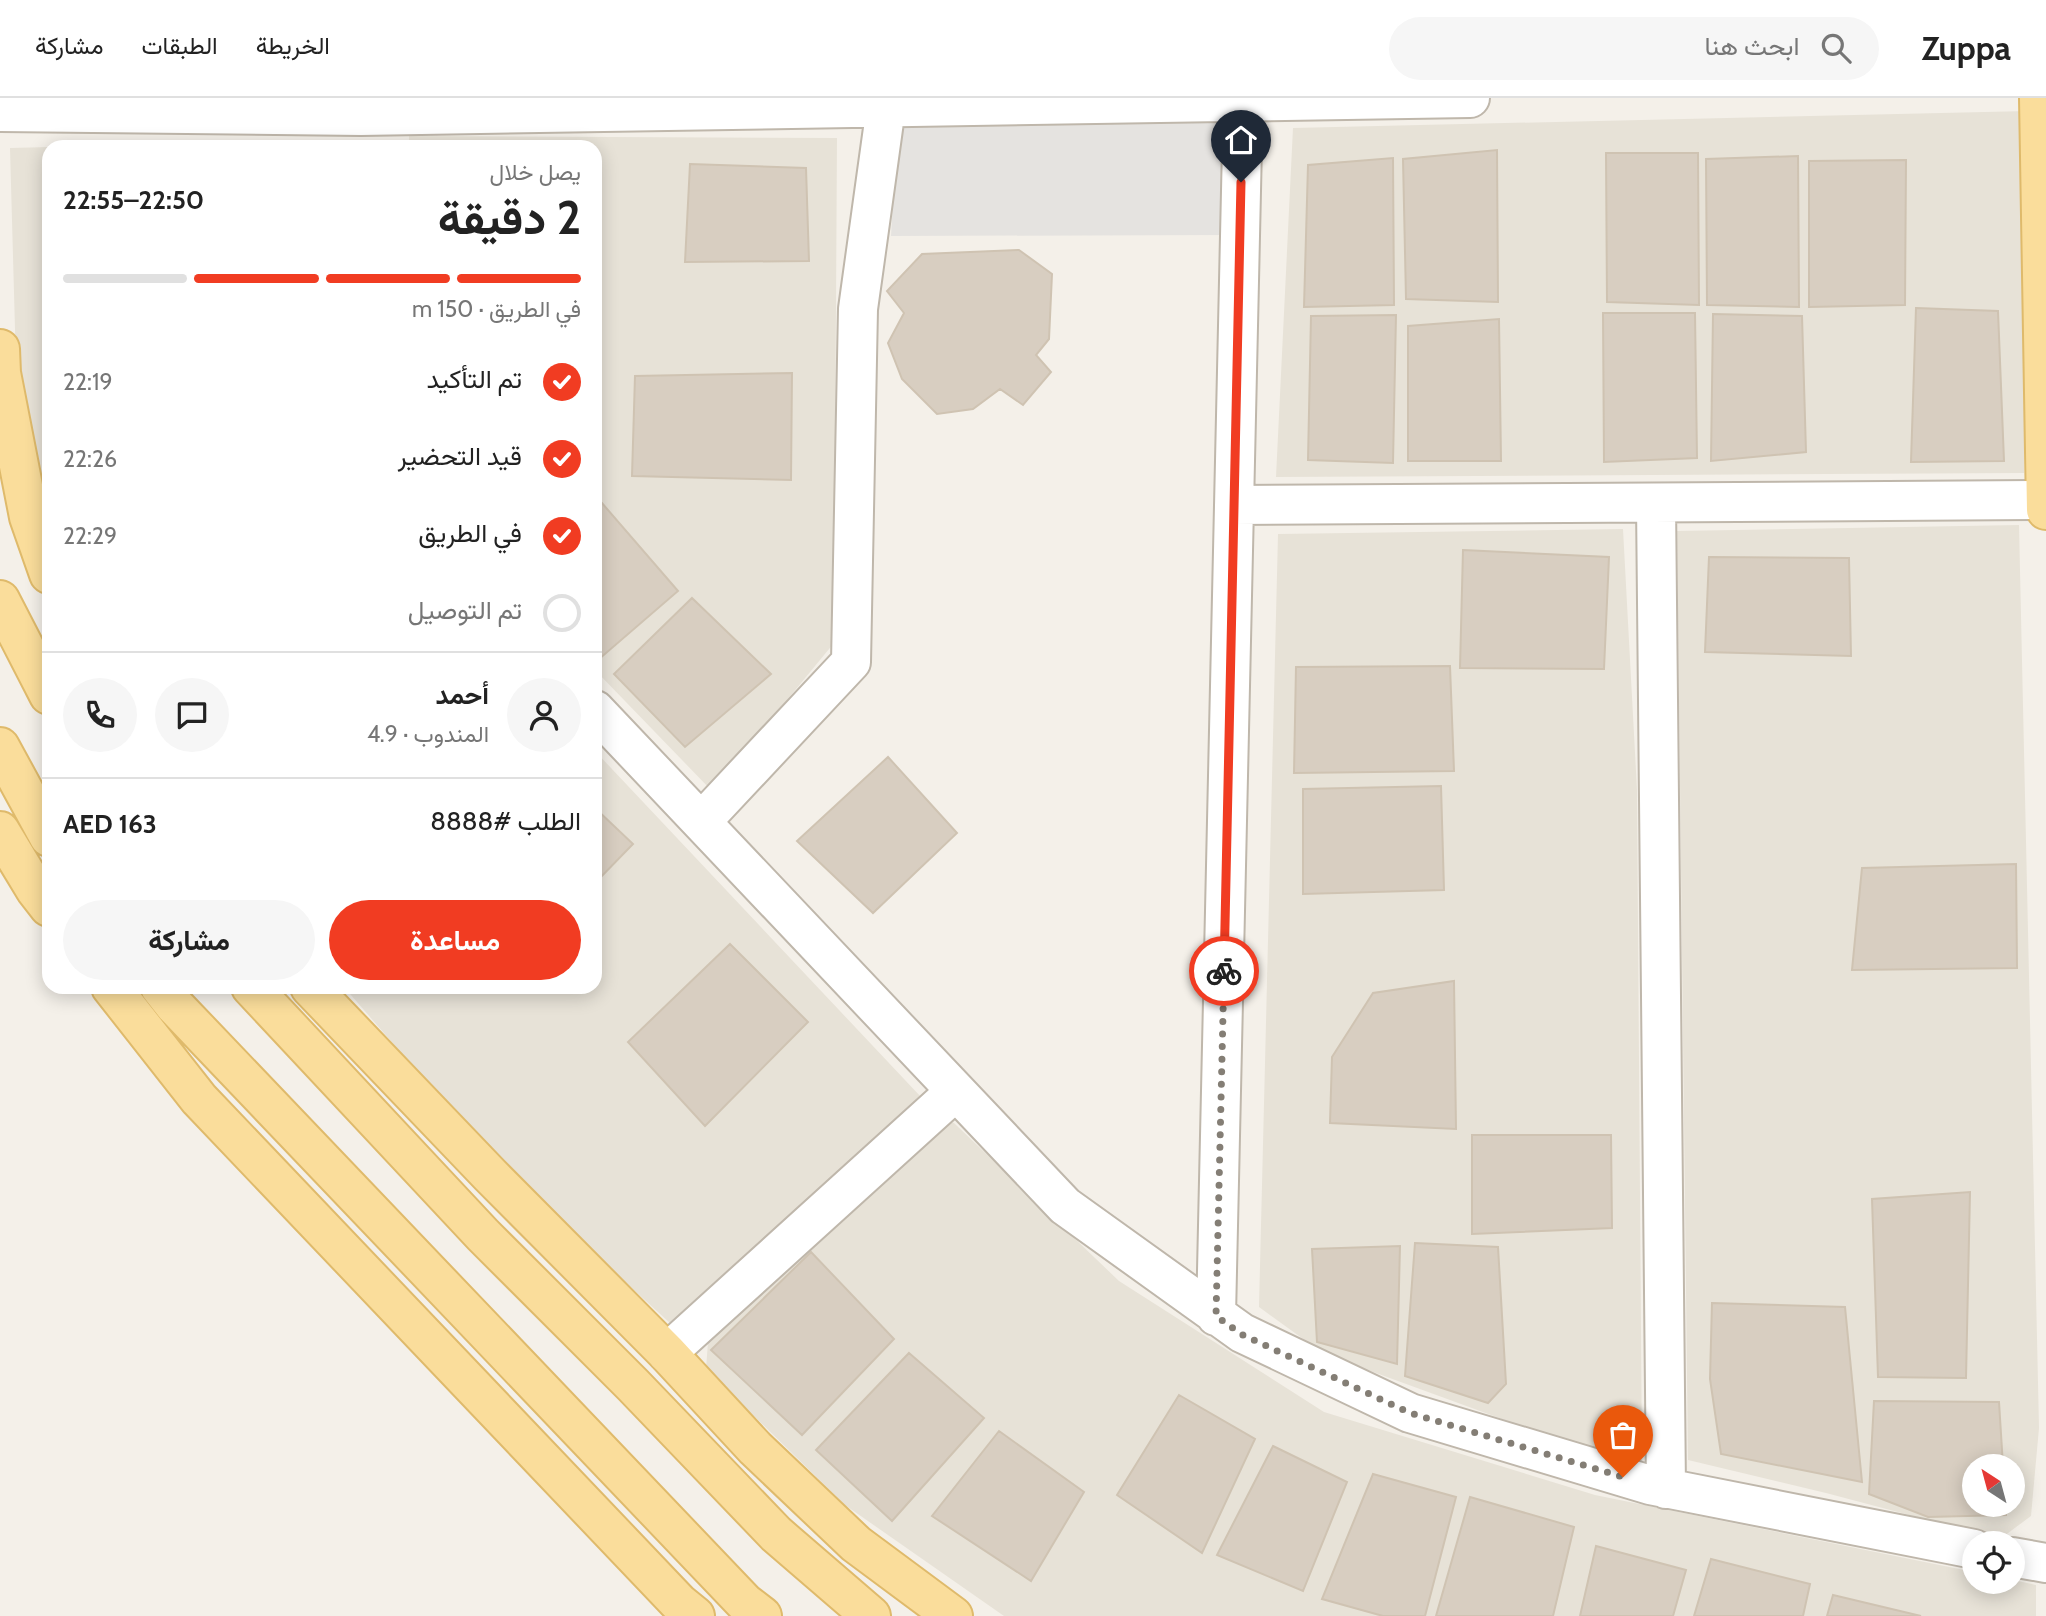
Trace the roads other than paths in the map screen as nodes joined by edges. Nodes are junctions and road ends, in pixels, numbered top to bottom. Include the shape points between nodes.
1 (1470, 98) edge
2 (2039, 98) edge
3 (1359, 99) edge
4 (1243, 101) junction
5 (886, 107) junction
6 (0, 112) edge
7 (363, 132) edge
8 (0, 349) edge
9 (2046, 500) edge
10 (1656, 503) junction
11 (1234, 505) junction
12 (2046, 510) edge
13 (42, 554) edge
14 (0, 600) edge
15 (42, 681) edge
16 (602, 717) edge
17 (0, 747) edge
18 (701, 822) junction
19 (42, 824) edge
20 (0, 831) edge
21 (42, 899) edge
22 (116, 994) edge
23 (166, 994) edge
24 (258, 994) edge
25 (317, 994) edge
26 (956, 1091) junction
27 (1216, 1316) junction
28 (667, 1353) junction
29 (1667, 1489) junction
30 (1962, 1547) edge
31 (2025, 1559) edge
32 (2046, 1563) edge
33 (695, 1616) edge
34 (762, 1616) edge
35 (871, 1616) edge
36 (953, 1616) edge

1 - 3 street
2 - 9 main road
3 - 4 street
4 - 5 street
4 - 11 street
5 - 7 street
5 - 18 street via 858,309 851,662
6 - 7 street
8 - 13 main road via 29,517
9 - 10 street
9 - 12 main road
10 - 11 street
10 - 29 street
11 - 27 street
14 - 15 main road
16 - 18 street
17 - 19 main road
18 - 26 street
20 - 21 main road
22 - 33 main road via 199,1099
23 - 34 main road via 573,1424
24 - 35 main road via 483,1235 776,1534
25 - 28 main road
26 - 27 street via 1065,1206
26 - 28 street
27 - 29 street via 1241,1334 1410,1413
28 - 36 main road via 755,1448 856,1544
29 - 30 street
31 - 32 street

